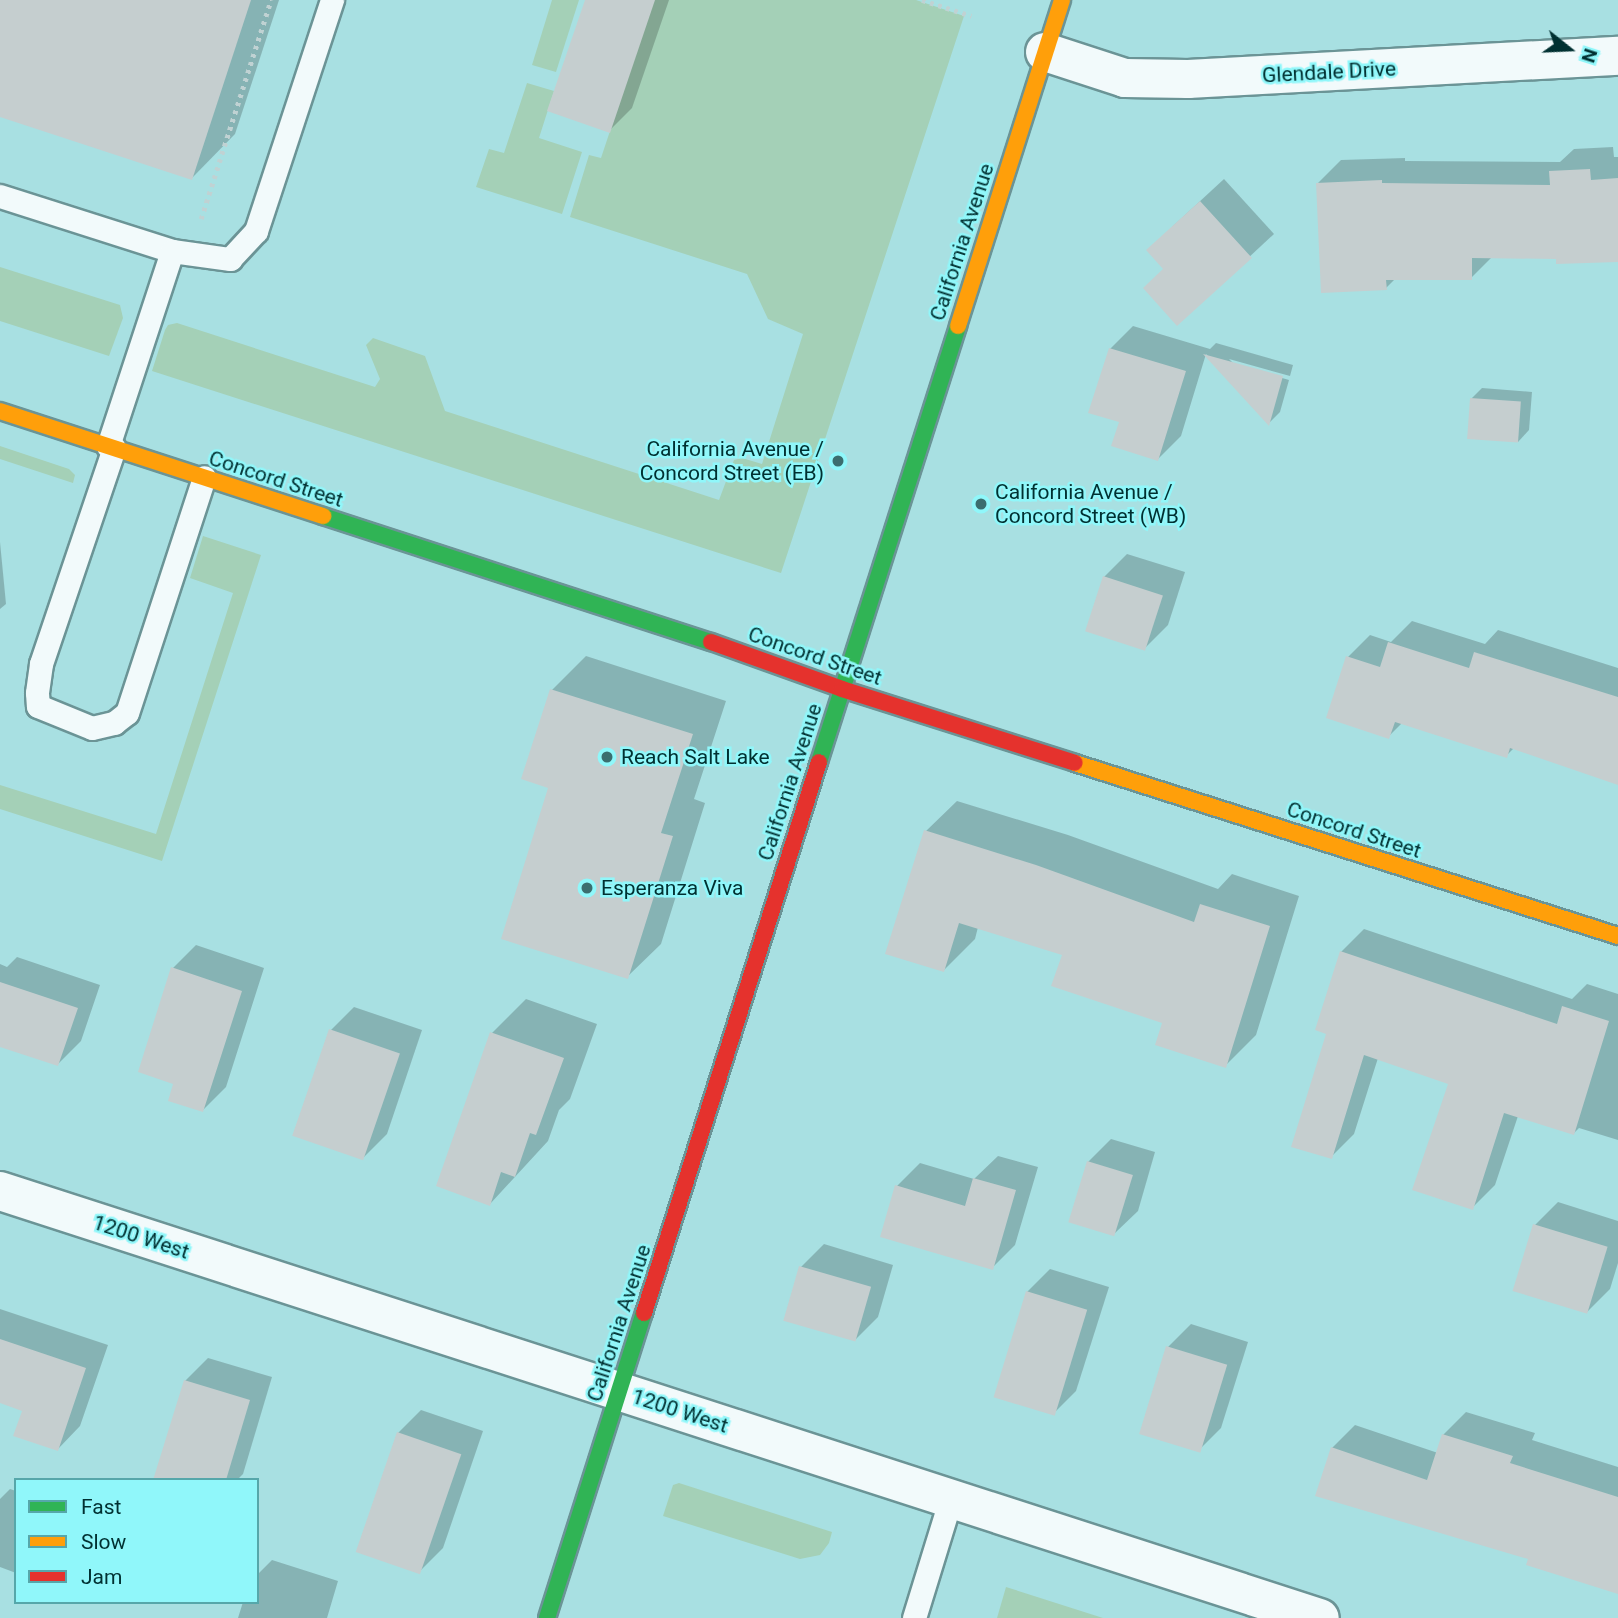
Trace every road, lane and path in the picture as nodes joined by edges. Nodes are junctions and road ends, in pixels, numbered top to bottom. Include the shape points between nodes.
1 (271, 0) edge
2 (332, 0) edge
3 (922, 0) edge
4 (1062, 0) edge
5 (972, 16) dead end
6 (1045, 52) junction
7 (1618, 56) edge
8 (0, 196) edge
9 (198, 229) dead end
10 (172, 251) junction
11 (0, 411) edge
12 (111, 447) junction
13 (204, 477) junction
14 (842, 689) junction
15 (1618, 936) edge
16 (0, 1191) edge
17 (619, 1391) junction
18 (951, 1498) junction
19 (547, 1618) edge
20 (914, 1618) edge
21 (1320, 1618) edge

1 - 9 path
2 - 10 lane via 256,231 230,258
3 - 5 path
4 - 6 street, California Avenue
6 - 7 street, Glendale Drive via 1125,78 1188,79
6 - 14 street, California Avenue
8 - 10 lane
10 - 12 lane
11 - 12 street, Concord Street
12 - 13 street, Concord Street
12 - 13 lane via 41,664 37,693 38,706 92,728 114,723 127,713
13 - 14 street, Concord Street via 764,659
14 - 15 street, Concord Street
14 - 17 street, California Avenue
16 - 17 street, 1200 West
17 - 18 street, 1200 West
17 - 19 street, California Avenue
18 - 20 lane
18 - 21 street, 1200 West

